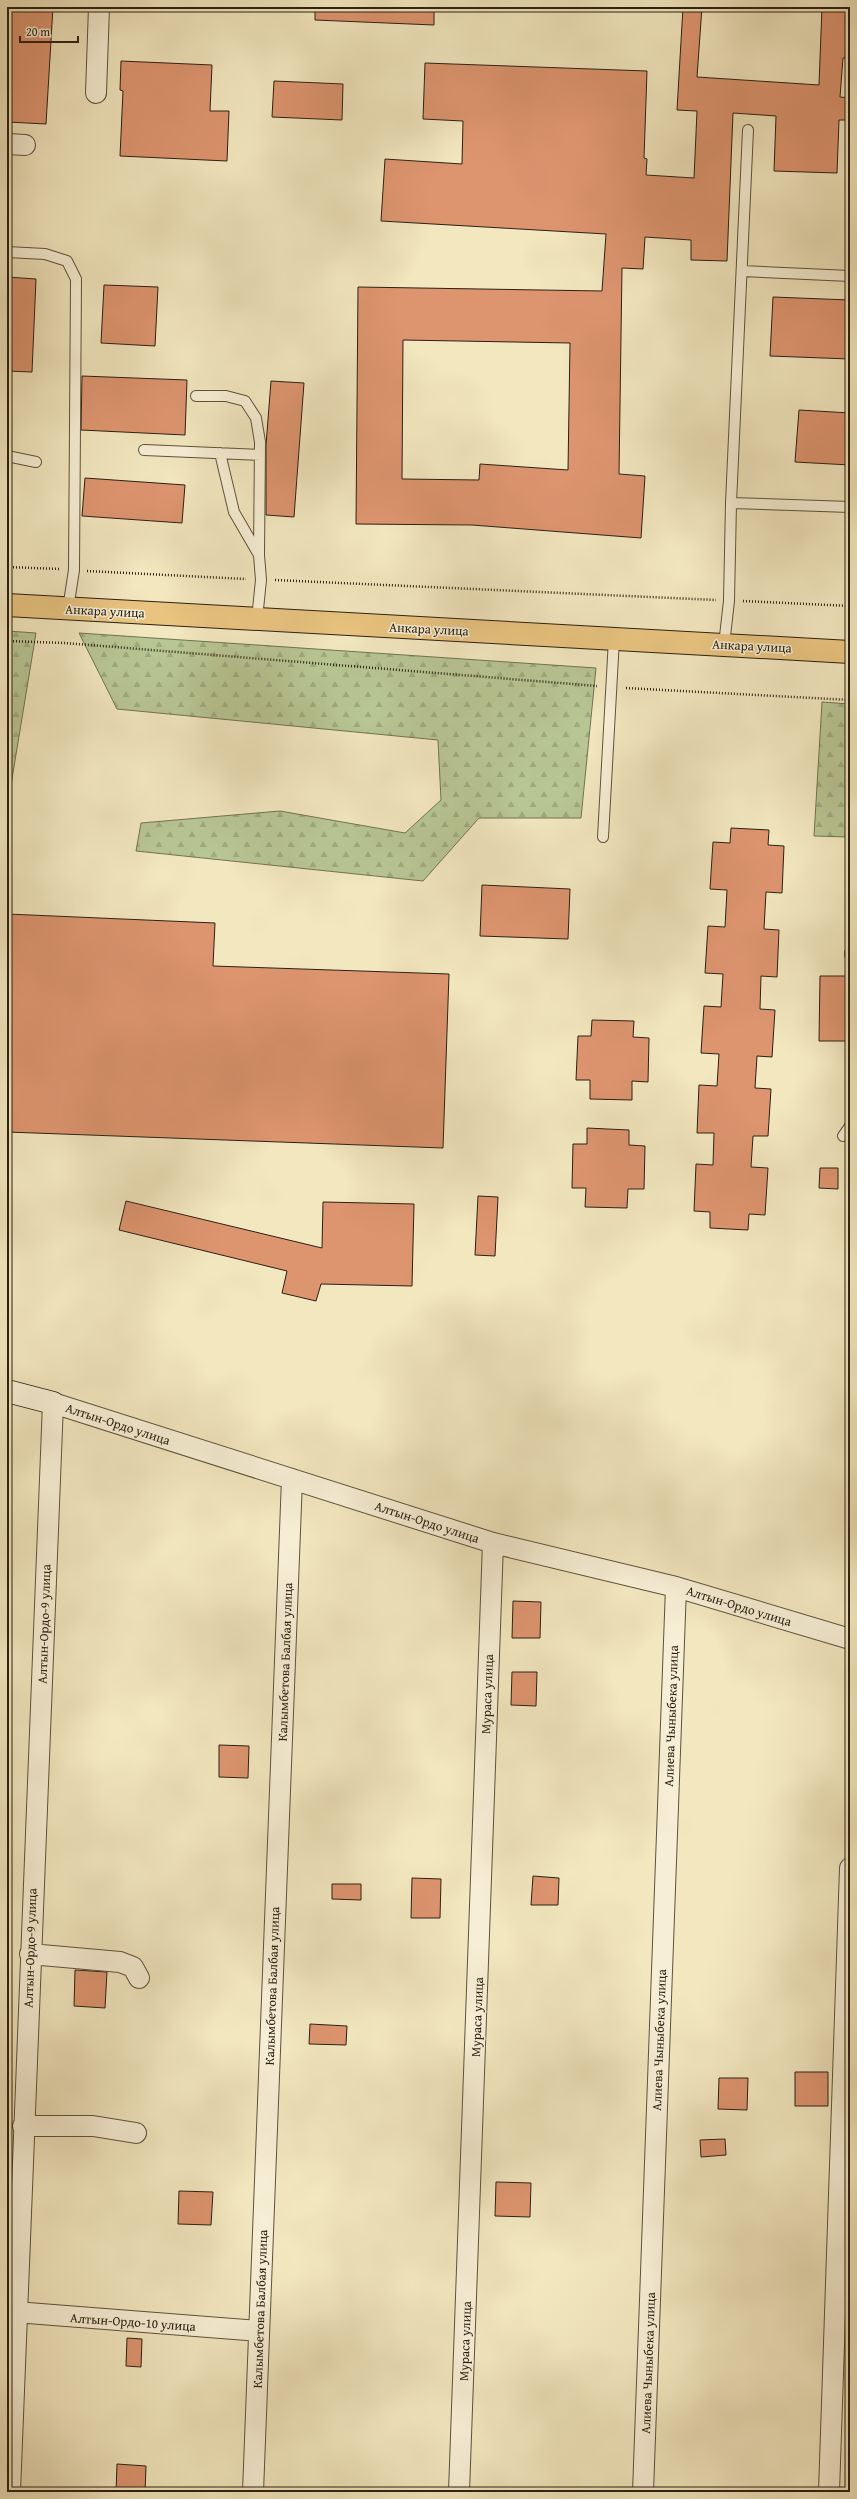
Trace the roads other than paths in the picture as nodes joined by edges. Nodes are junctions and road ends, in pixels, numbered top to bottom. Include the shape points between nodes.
1 (99, 7) edge
2 (96, 93) dead end
3 (748, 130) dead end
4 (7, 252) edge
5 (742, 271) junction
6 (850, 276) edge
7 (196, 396) dead end
8 (144, 450) dead end
9 (220, 453) junction
10 (260, 455) junction
11 (7, 456) edge
12 (36, 462) dead end
13 (731, 503) junction
14 (850, 507) edge
15 (259, 555) junction
16 (7, 606) edge
17 (68, 609) junction
18 (257, 619) junction
19 (614, 639) junction
20 (724, 645) junction
21 (850, 652) edge
22 (603, 837) dead end
23 (850, 1126) edge
24 (843, 1136) dead end
25 (7, 1391) edge
26 (53, 1403) junction
27 (292, 1479) junction
28 (493, 1543) junction
29 (676, 1587) junction
30 (850, 1639) edge
31 (850, 1868) edge
32 (30, 1954) junction
33 (139, 1978) dead end
34 (23, 2126) junction
35 (136, 2133) dead end
36 (11, 2311) edge
37 (259, 2331) junction
38 (10, 2492) edge
39 (253, 2492) edge
40 (459, 2492) edge
41 (643, 2492) edge
42 (829, 2492) edge

1 - 2 street
3 - 5 lane
4 - 17 lane via 44,254 67,261 76,279 74,570
5 - 6 lane
5 - 13 lane
7 - 10 lane via 226,396 245,401 256,418
8 - 9 lane
9 - 10 lane
9 - 15 lane via 234,512
10 - 15 lane
11 - 12 lane
13 - 14 lane
13 - 20 lane via 729,601
15 - 18 lane via 261,580
16 - 17 main road, Анкара улица
17 - 18 main road, Анкара улица
18 - 19 main road, Анкара улица
19 - 20 main road, Анкара улица
19 - 22 lane
20 - 21 main road, Анкара улица
23 - 24 lane
25 - 26 street, Алтын-Ордо улица
26 - 27 street, Алтын-Ордо улица
26 - 32 street, Алтын-Ордо-9 улица
27 - 28 street, Алтын-Ордо улица
27 - 37 street, Калымбетова Балбая улица
28 - 29 street, Алтын-Ордо улица
28 - 40 street, Мураса улица
29 - 30 street, Алтын-Ордо улица
29 - 41 street, Алиева Чыныбека улица
31 - 42 street
32 - 33 street via 120,1962 133,1967
32 - 34 street, Алтын-Ордо-9 улица
34 - 35 street via 93,2126
34 - 36 street, Алтын-Ордо-9 улица
36 - 37 street, Алтын-Ордо-10 улица
36 - 38 street, Алтын-Ордо-9 улица
37 - 39 street, Калымбетова Балбая улица

